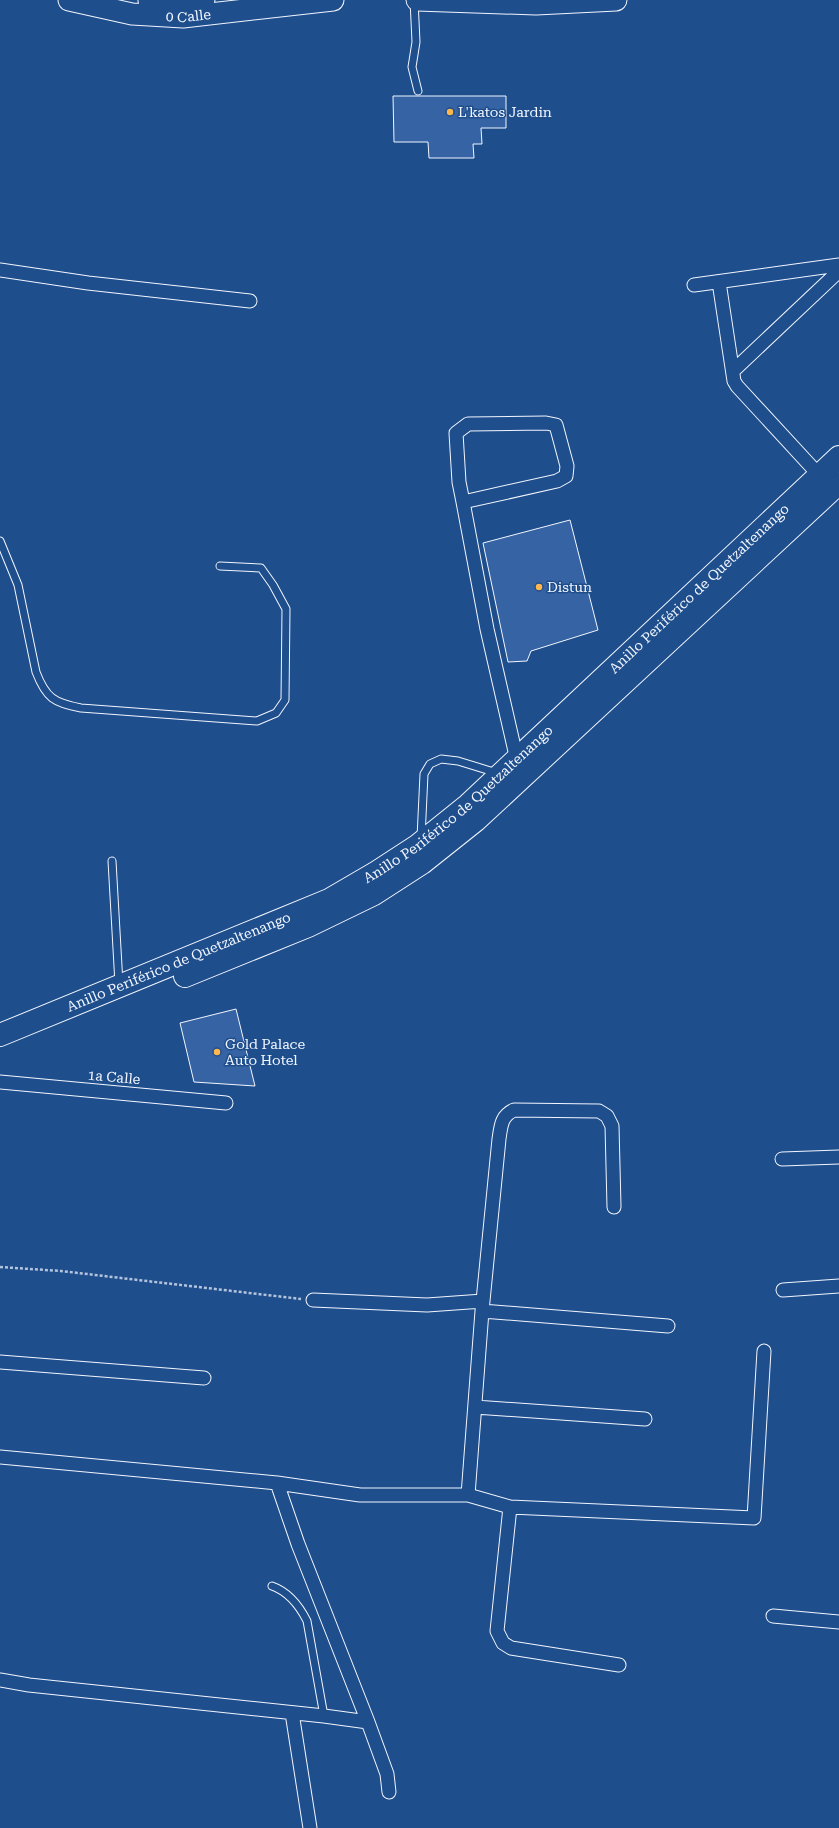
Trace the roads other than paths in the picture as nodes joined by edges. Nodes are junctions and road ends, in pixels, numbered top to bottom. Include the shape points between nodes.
1 (69, 0) edge
2 (137, 0) edge
3 (204, 0) edge
4 (333, 0) edge
5 (414, 0) edge
6 (417, 0) edge
7 (616, 0) edge
8 (175, 1) edge
9 (418, 91) dead end
10 (839, 265) edge
11 (0, 270) edge
12 (839, 271) edge
13 (719, 282) junction
14 (694, 285) dead end
15 (250, 301) dead end
16 (733, 371) junction
17 (839, 457) edge
18 (819, 475) junction
19 (839, 483) edge
20 (463, 502) junction
21 (0, 541) edge
22 (220, 566) dead end
23 (517, 760) junction
24 (501, 774) junction
25 (421, 842) junction
26 (112, 861) dead end
27 (120, 986) junction
28 (0, 1034) edge
29 (0, 1050) edge
30 (0, 1082) edge
31 (226, 1103) dead end
32 (839, 1157) edge
33 (782, 1160) dead end
34 (614, 1207) dead end
35 (839, 1286) edge
36 (782, 1290) dead end
37 (313, 1300) road end
38 (483, 1306) junction
39 (668, 1326) dead end
40 (764, 1351) dead end
41 (0, 1362) edge
42 (204, 1378) dead end
43 (475, 1407) junction
44 (645, 1419) dead end
45 (0, 1457) edge
46 (277, 1483) junction
47 (468, 1495) junction
48 (510, 1507) junction
49 (272, 1586) dead end
50 (773, 1616) dead end
51 (839, 1622) edge
52 (619, 1665) dead end
53 (0, 1680) edge
54 (292, 1713) junction
55 (324, 1716) junction
56 (368, 1722) junction
57 (389, 1792) dead end
58 (310, 1828) edge

1 - 4 main road, 0 Calle via 132,14 182,17
2 - 8 main road, 0 Calle
3 - 8 main road, 0 Calle
5 - 9 lane via 416,42 412,66
6 - 7 main road via 536,4
10 - 13 street
11 - 15 street via 88,283
12 - 16 street
13 - 14 street
13 - 16 street
16 - 18 street via 737,386
17 - 18 highway, Anillo Periférico de Quetzaltenango
18 - 23 highway, Anillo Periférico de Quetzaltenango
19 - 29 highway, Anillo Periférico de Quetzaltenango via 476,820 422,863 374,894 308,926
20 - 20 street via 456,433 468,424 556,425 567,466 566,476 557,481
20 - 23 street via 487,629
21 - 22 lane via 18,585 36,672 49,696 57,702 82,708 257,721 276,713 285,700 286,609 261,568
23 - 24 highway, Anillo Periférico de Quetzaltenango
24 - 25 highway, Anillo Periférico de Quetzaltenango via 468,806
24 - 25 lane via 458,760 441,759 430,764 424,774
25 - 27 highway, Anillo Periférico de Quetzaltenango via 329,900
26 - 27 lane
27 - 28 highway, Anillo Periférico de Quetzaltenango
30 - 31 street, 1a Calle
32 - 33 street
34 - 38 street via 612,1126 607,1116 599,1111 514,1110 507,1113 501,1122
35 - 36 street
37 - 38 street
38 - 39 street
38 - 43 street
40 - 48 street via 754,1518
41 - 42 street
43 - 44 street
43 - 47 street
45 - 46 street
46 - 47 street via 360,1495
46 - 56 street via 298,1544
47 - 48 street
48 - 52 street via 497,1631 503,1643 511,1648
49 - 55 lane via 288,1595 300,1607 307,1621
50 - 51 street
53 - 54 street
54 - 55 street
54 - 58 street
55 - 56 street
56 - 57 street via 387,1774

